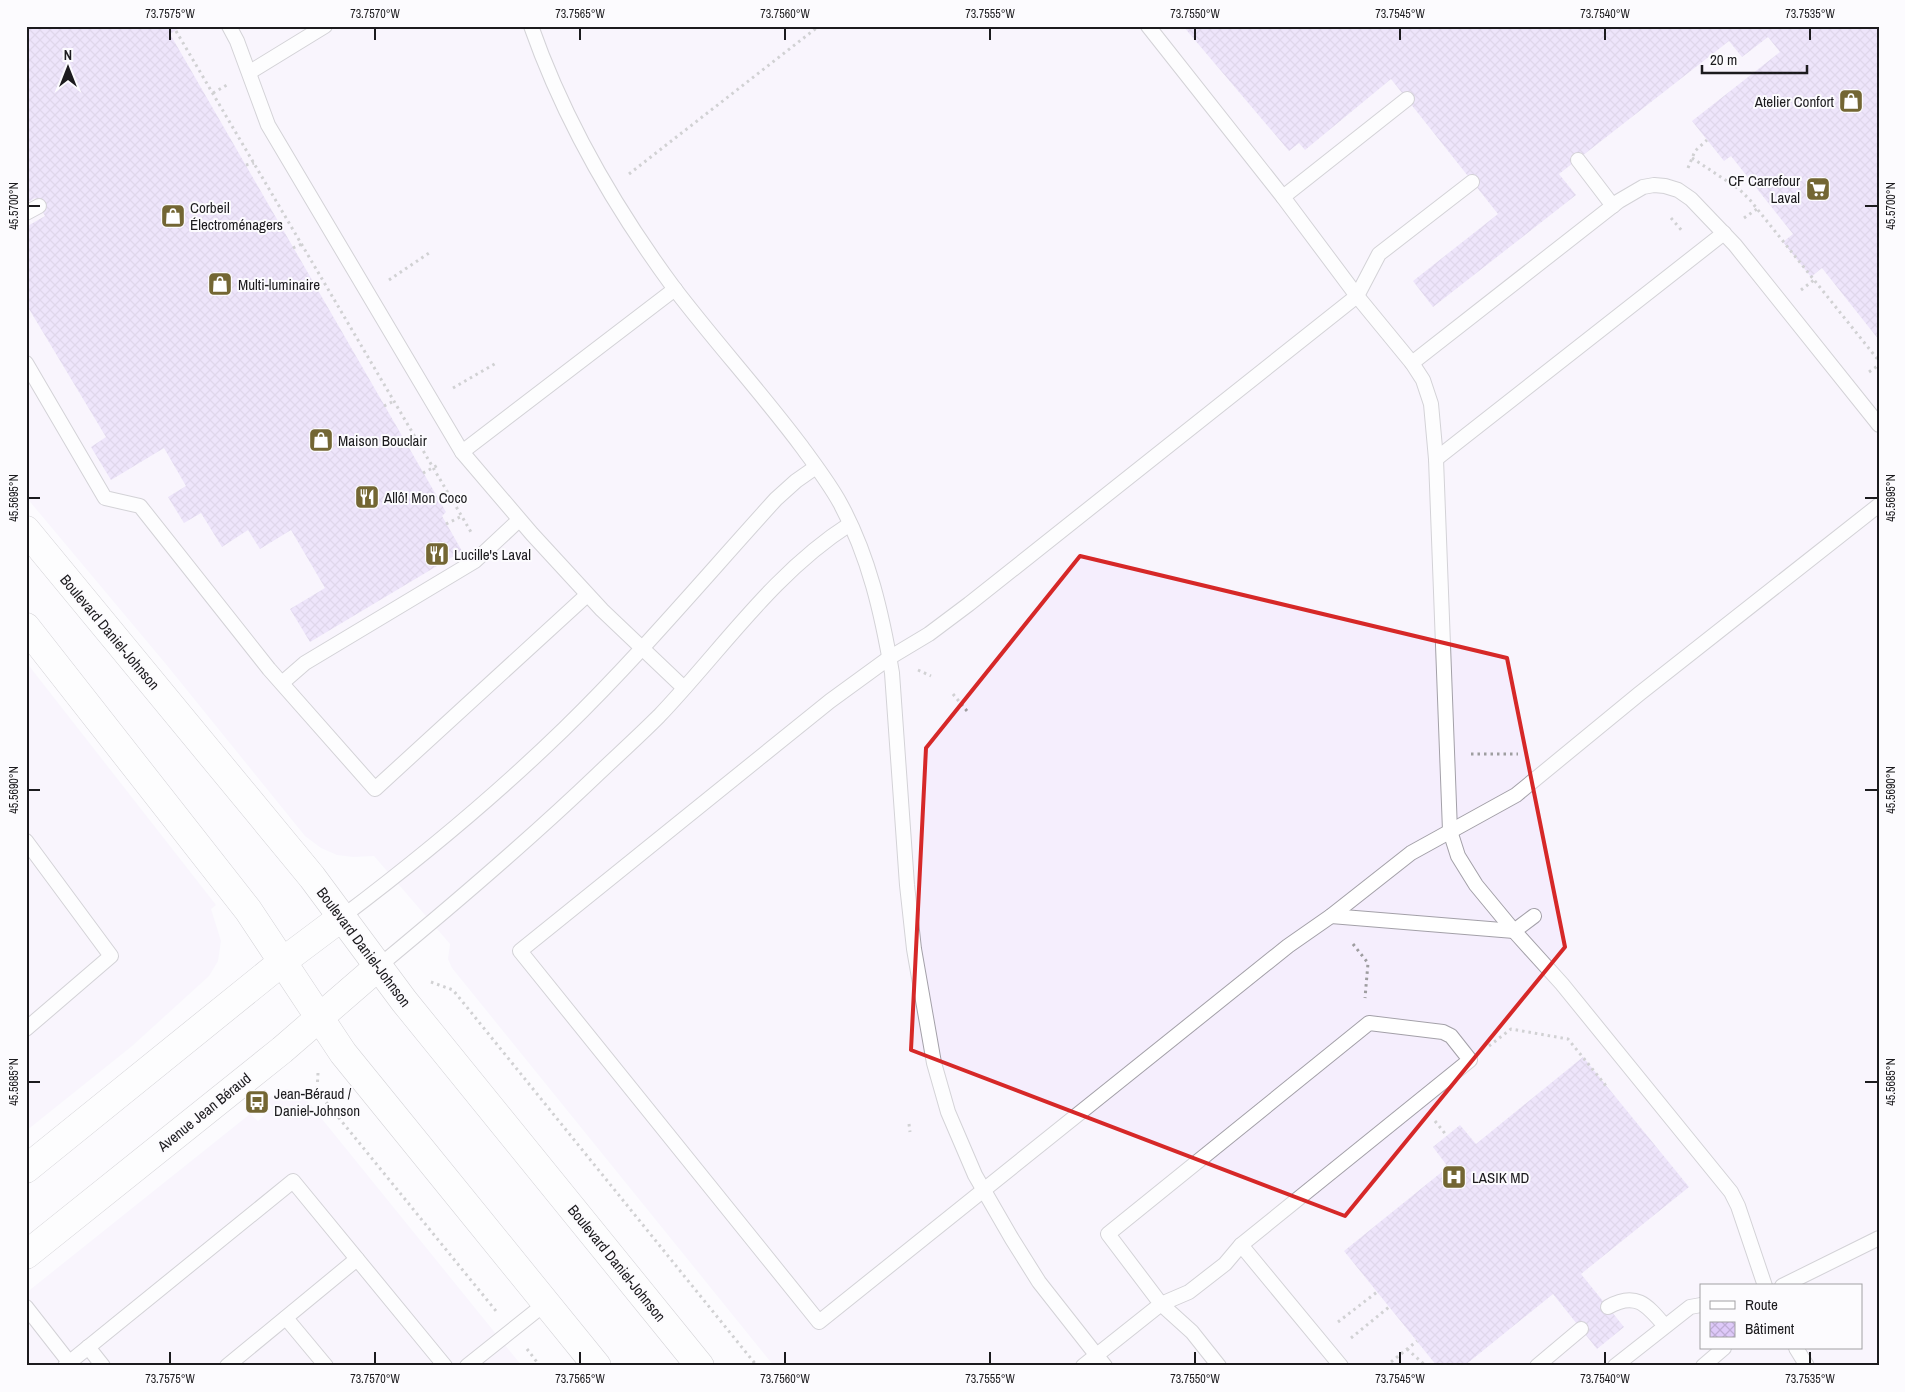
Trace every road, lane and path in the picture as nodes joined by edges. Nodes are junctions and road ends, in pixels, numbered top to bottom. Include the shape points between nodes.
1 (229, 26) edge
2 (325, 26) edge
3 (531, 26) edge
4 (818, 26) edge
5 (1148, 26) edge
6 (176, 31) dead end
7 (250, 72) junction
8 (1407, 100) dead end
9 (1707, 140) dead end
10 (1692, 158) junction
11 (1578, 160) dead end
12 (254, 162) junction
13 (246, 166) dead end
14 (1687, 170) dead end
15 (1472, 182) dead end
16 (609, 190) junction
17 (1283, 197) junction
18 (39, 206) dead end
19 (1613, 206) junction
20 (1757, 209) junction
21 (26, 213) edge
22 (1667, 214) dead end
23 (1744, 219) dead end
24 (1724, 233) junction
25 (1688, 237) dead end
26 (302, 244) junction
27 (294, 248) dead end
28 (1814, 280) junction
29 (675, 289) junction
30 (1800, 291) dead end
31 (1357, 296) junction
32 (1879, 360) edge
33 (1412, 363) junction
34 (26, 364) edge
35 (1879, 365) edge
36 (1866, 373) dead end
37 (394, 401) junction
38 (384, 406) dead end
39 (1879, 425) edge
40 (462, 452) junction
41 (1436, 459) junction
42 (816, 467) junction
43 (434, 468) junction
44 (424, 473) dead end
45 (1879, 505) edge
46 (462, 516) junction
47 (519, 520) junction
48 (446, 524) dead end
49 (850, 524) junction
50 (26, 530) edge
51 (473, 534) dead end
52 (588, 594) junction
53 (26, 627) edge
54 (642, 648) junction
55 (889, 658) junction
56 (282, 683) junction
57 (684, 688) junction
58 (953, 694) dead end
59 (967, 711) dead end
60 (1476, 754) dead end
61 (1518, 754) dead end
62 (1450, 831) junction
63 (26, 841) edge
64 (1331, 916) junction
65 (1534, 916) dead end
66 (342, 917) junction
67 (1514, 931) junction
68 (282, 962) junction
69 (1368, 963) dead end
70 (379, 966) junction
71 (453, 990) dead end
72 (1365, 999) dead end
73 (319, 1018) junction
74 (26, 1029) edge
75 (1511, 1030) dead end
76 (1607, 1087) dead end
77 (317, 1091) dead end
78 (1432, 1118) dead end
79 (909, 1124) dead end
80 (910, 1132) dead end
81 (1447, 1136) dead end
82 (26, 1169) edge
83 (984, 1190) junction
84 (1879, 1238) edge
85 (1241, 1245) junction
86 (26, 1255) edge
87 (357, 1259) junction
88 (1764, 1284) edge
89 (1786, 1284) edge
90 (1377, 1292) dead end
91 (546, 1303) junction
92 (1161, 1304) junction
93 (1700, 1305) edge
94 (26, 1307) edge
95 (1357, 1307) dead end
96 (1390, 1307) dead end
97 (1608, 1307) dead end
98 (500, 1315) dead end
99 (286, 1318) junction
100 (1369, 1323) dead end
101 (1665, 1326) junction
102 (1581, 1330) dead end
103 (1417, 1341) dead end
104 (523, 1344) dead end
105 (88, 1347) junction
106 (1408, 1349) junction
107 (1722, 1350) edge
108 (1797, 1350) edge
109 (1101, 1361) edge
110 (67, 1364) edge
111 (103, 1366) edge
112 (227, 1366) edge
113 (326, 1366) edge
114 (445, 1366) edge
115 (466, 1366) edge
116 (540, 1366) edge
117 (597, 1366) edge
118 (700, 1366) edge
119 (757, 1366) edge
120 (1083, 1366) edge
121 (1219, 1366) edge
122 (1341, 1366) edge
123 (1386, 1366) edge
124 (1426, 1366) edge
125 (1537, 1366) edge
126 (1615, 1366) edge
127 (1703, 1366) edge
128 (1807, 1366) edge

1 - 7 lane
2 - 7 lane
3 - 16 lane via 560,98
4 - 16 path
5 - 17 lane
6 - 12 path
7 - 40 lane via 268,125
8 - 17 lane
9 - 10 path
10 - 14 path
10 - 20 path via 1739,189
11 - 19 lane
12 - 13 path
12 - 26 path
15 - 31 lane via 1379,254
16 - 29 lane
17 - 31 lane
18 - 21 lane
19 - 24 lane via 1643,187 1665,186 1691,199
19 - 33 lane
20 - 23 path
20 - 28 path
22 - 25 path
24 - 39 lane
24 - 41 lane
26 - 27 path
26 - 37 path
28 - 30 path
28 - 32 path
29 - 40 lane
29 - 42 lane via 776,412
31 - 33 lane
31 - 55 lane via 969,604
33 - 41 lane via 1423,380 1431,404
34 - 56 lane via 105,498 140,506
35 - 36 path
37 - 38 path
37 - 43 path
40 - 47 lane
41 - 62 lane
42 - 49 lane
42 - 54 lane via 776,499
43 - 44 path
43 - 46 path
45 - 62 lane via 1516,795
46 - 48 path
46 - 51 path
47 - 52 lane
47 - 56 lane via 475,561 305,663
49 - 55 lane via 869,568
49 - 57 lane via 802,560
50 - 66 street, Boulevard Daniel-Johnson
52 - 54 lane
52 - 56 lane via 375,789
53 - 68 street via 248,910
54 - 57 lane
54 - 66 lane via 564,729 482,804
55 - 83 lane via 907,885 924,1008 934,1063 948,1112
55 - 83 lane via 830,701 520,951 819,1322
57 - 70 lane via 561,809
58 - 59 path
60 - 61 path
62 - 64 lane via 1411,852
62 - 67 lane via 1464,868
63 - 74 lane via 111,956
64 - 67 lane
64 - 83 lane via 1288,946
65 - 67 lane
66 - 68 street
66 - 70 street, Boulevard Daniel-Johnson
67 - 88 lane via 1562,984 1731,1192
68 - 73 street
68 - 82 street
69 - 72 path
70 - 73 street, Avenue Jean Béraud
70 - 118 street, Boulevard Daniel-Johnson
71 - 119 path
73 - 86 street, Avenue Jean Béraud
73 - 91 street
75 - 76 path via 1568,1039
77 - 98 path
78 - 81 path
79 - 80 path
83 - 109 lane via 1039,1282
84 - 89 lane
85 - 92 lane via 1225,1264 1189,1292
85 - 92 lane via 1470,1060 1451,1036 1443,1032 1369,1023 1108,1234
85 - 122 lane
87 - 99 lane
87 - 105 lane via 293,1181
87 - 114 lane
90 - 95 path
91 - 115 lane
91 - 117 street
92 - 109 lane
92 - 121 lane via 1192,1332
93 - 101 lane via 1690,1307
94 - 110 lane
96 - 100 path
97 - 101 lane via 1623,1300 1635,1300
99 - 112 lane
99 - 113 lane
101 - 126 lane
102 - 125 lane
103 - 106 path
104 - 116 path
105 - 110 lane
105 - 111 lane
106 - 123 path
106 - 124 path
107 - 127 lane
108 - 128 lane
109 - 120 lane

